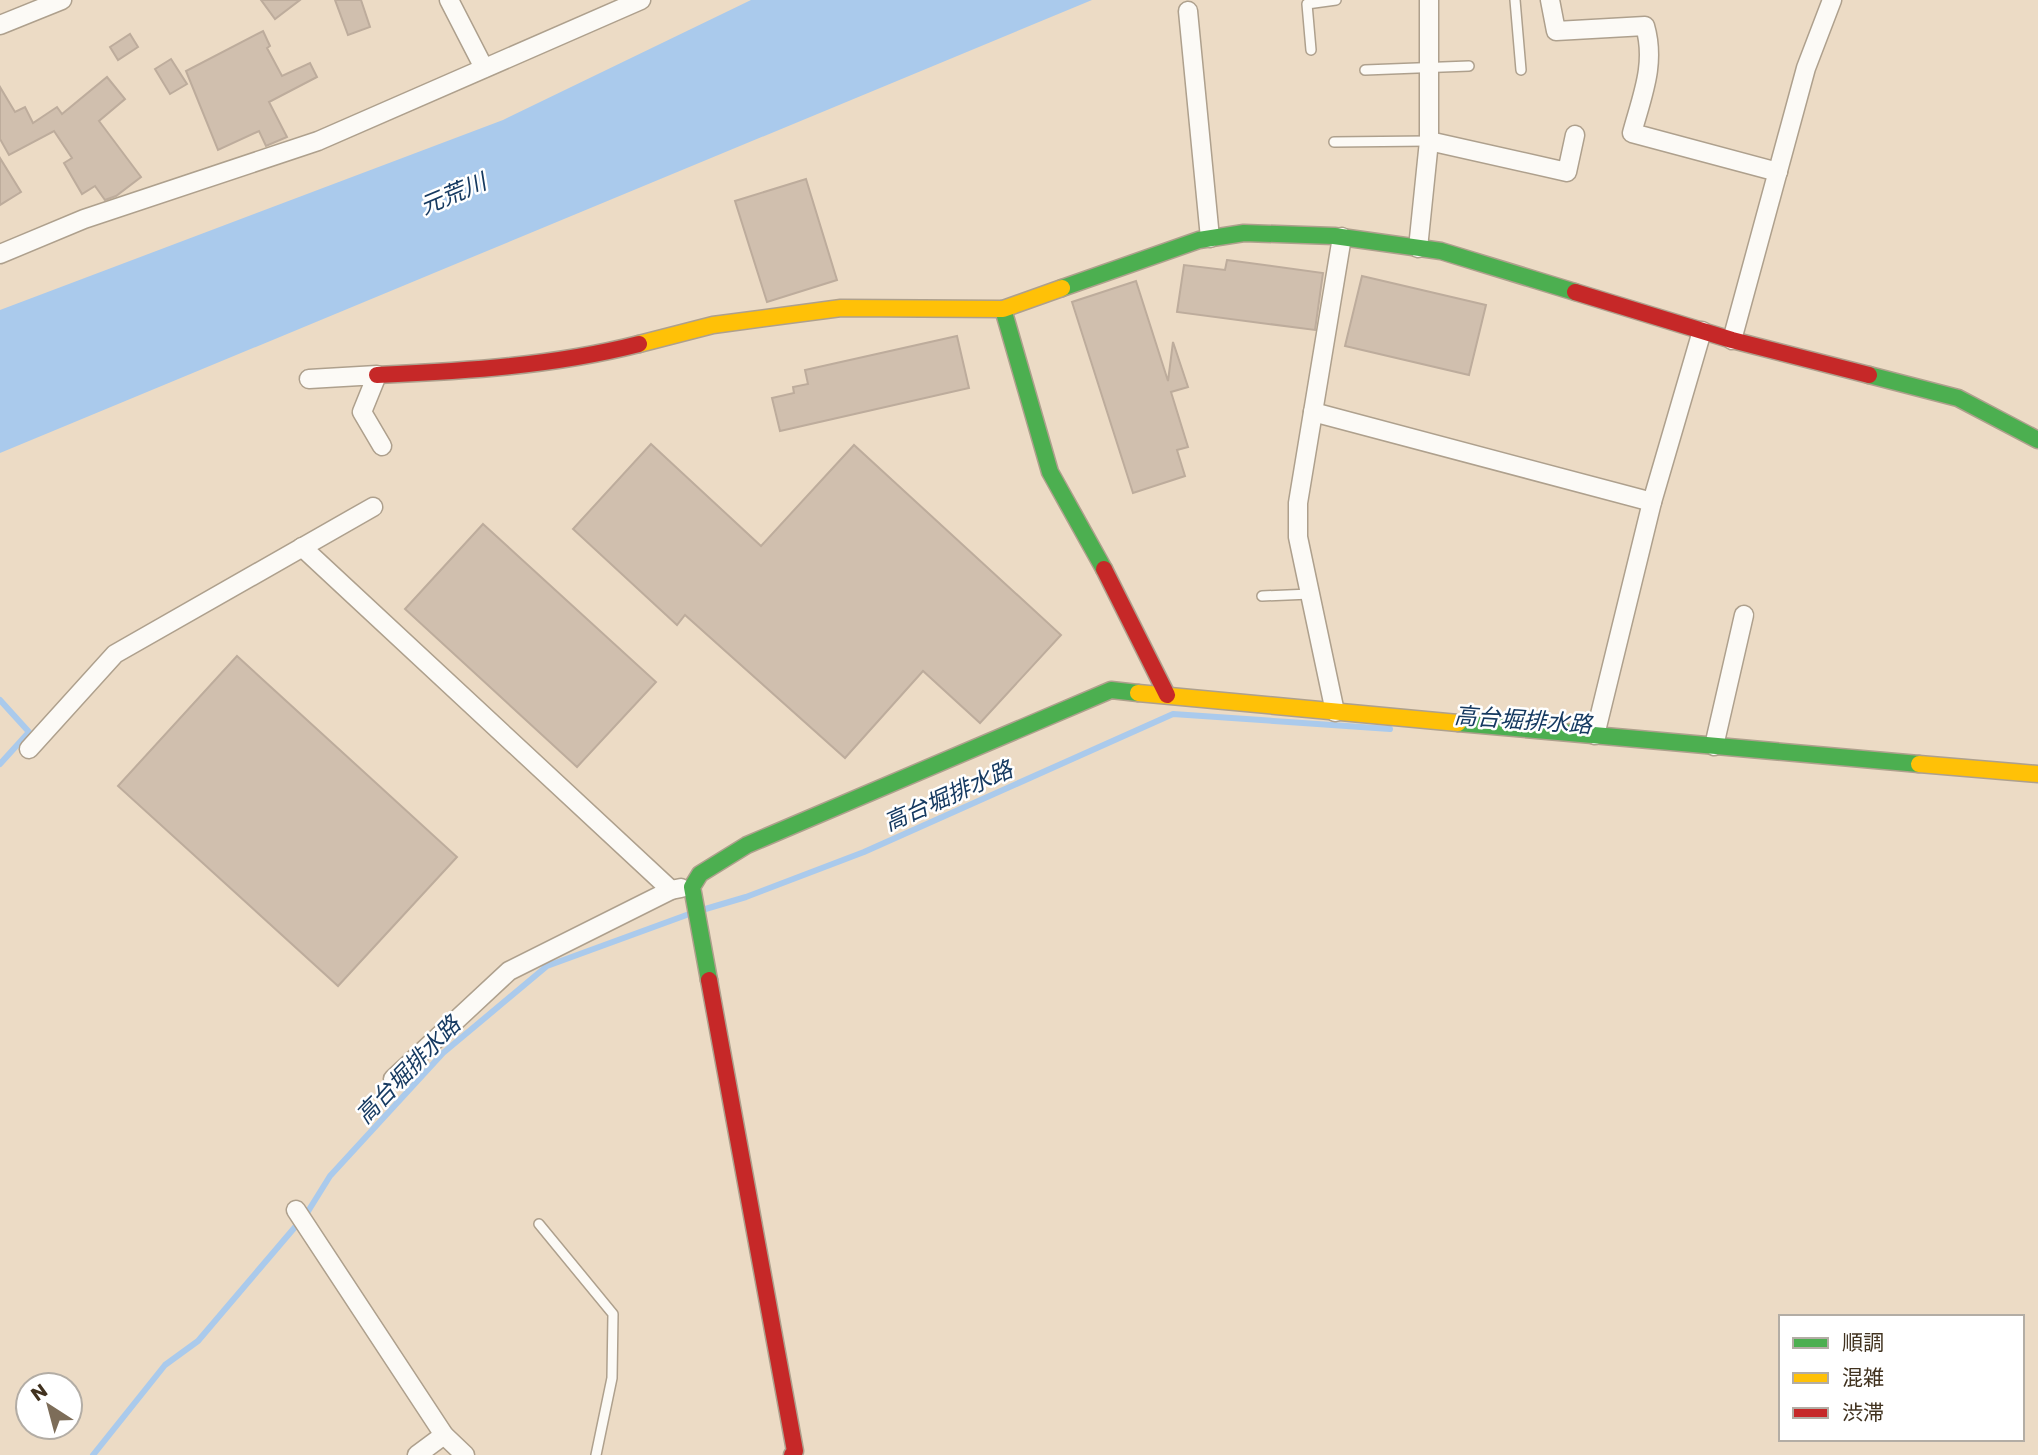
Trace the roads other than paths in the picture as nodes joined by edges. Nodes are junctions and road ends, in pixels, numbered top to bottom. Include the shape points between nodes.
1 (62, 0) edge
2 (449, 0) edge
3 (641, 0) edge
4 (1336, 0) edge
5 (1429, 0) edge
6 (1515, 0) edge
7 (1550, 0) edge
8 (1831, 0) edge
9 (1188, 11) dead end
10 (0, 24) edge
11 (1311, 50) dead end
12 (1469, 66) dead end
13 (1429, 67) junction
14 (484, 68) junction
15 (1365, 70) dead end
16 (1521, 70) dead end
17 (1575, 135) dead end
18 (1429, 141) junction
19 (1334, 142) dead end
20 (1778, 172) junction
21 (1342, 237) junction
22 (1210, 239) junction
23 (1418, 247) junction
24 (0, 254) edge
25 (1003, 309) junction
26 (1702, 331) junction
27 (1732, 340) junction
28 (377, 375) junction
29 (309, 379) dead end
30 (1313, 412) junction
31 (2038, 440) edge
32 (382, 446) dead end
33 (1652, 502) junction
34 (373, 507) dead end
35 (302, 547) junction
36 (1310, 594) junction
37 (1262, 596) dead end
38 (1744, 615) dead end
39 (1167, 695) junction
40 (1335, 712) junction
41 (1595, 735) junction
42 (1714, 746) junction
43 (29, 749) dead end
44 (2038, 774) edge
45 (692, 887) junction
46 (671, 890) junction
47 (393, 1079) dead end
48 (296, 1210) dead end
49 (539, 1224) dead end
50 (444, 1435) junction
51 (795, 1454) edge
52 (417, 1455) edge
53 (465, 1455) edge
54 (596, 1455) edge

1 - 10 street
2 - 14 street
3 - 14 street
4 - 11 lane via 1307,4
5 - 13 street
6 - 16 lane
7 - 20 street via 1556,31 1645,26 1651,46 1649,74 1632,133
8 - 20 street via 1806,68
9 - 22 street
12 - 13 lane
13 - 15 lane
13 - 18 street
14 - 24 street via 318,141 84,219
17 - 18 street via 1567,172
18 - 19 lane
18 - 23 street
20 - 27 street
21 - 22 street via 1244,233
21 - 23 street
21 - 30 street
22 - 25 street
23 - 26 street
25 - 28 street via 841,308 713,325 585,358
25 - 39 street via 1050,472
26 - 27 street
26 - 33 street
27 - 31 street via 1958,398
28 - 29 street
28 - 32 street via 362,412
30 - 33 street
30 - 36 street via 1297,503 1298,537
33 - 41 street
34 - 35 street
35 - 43 street via 115,654
35 - 46 street
36 - 37 lane
36 - 40 street
38 - 42 street
39 - 40 street
39 - 45 street via 1111,691 1082,701 747,845 700,873
40 - 41 street
41 - 42 street
42 - 44 street
45 - 46 street
45 - 51 street
46 - 47 street via 509,971
48 - 50 street
49 - 54 lane via 612,1314 612,1378
50 - 52 street
50 - 53 street

